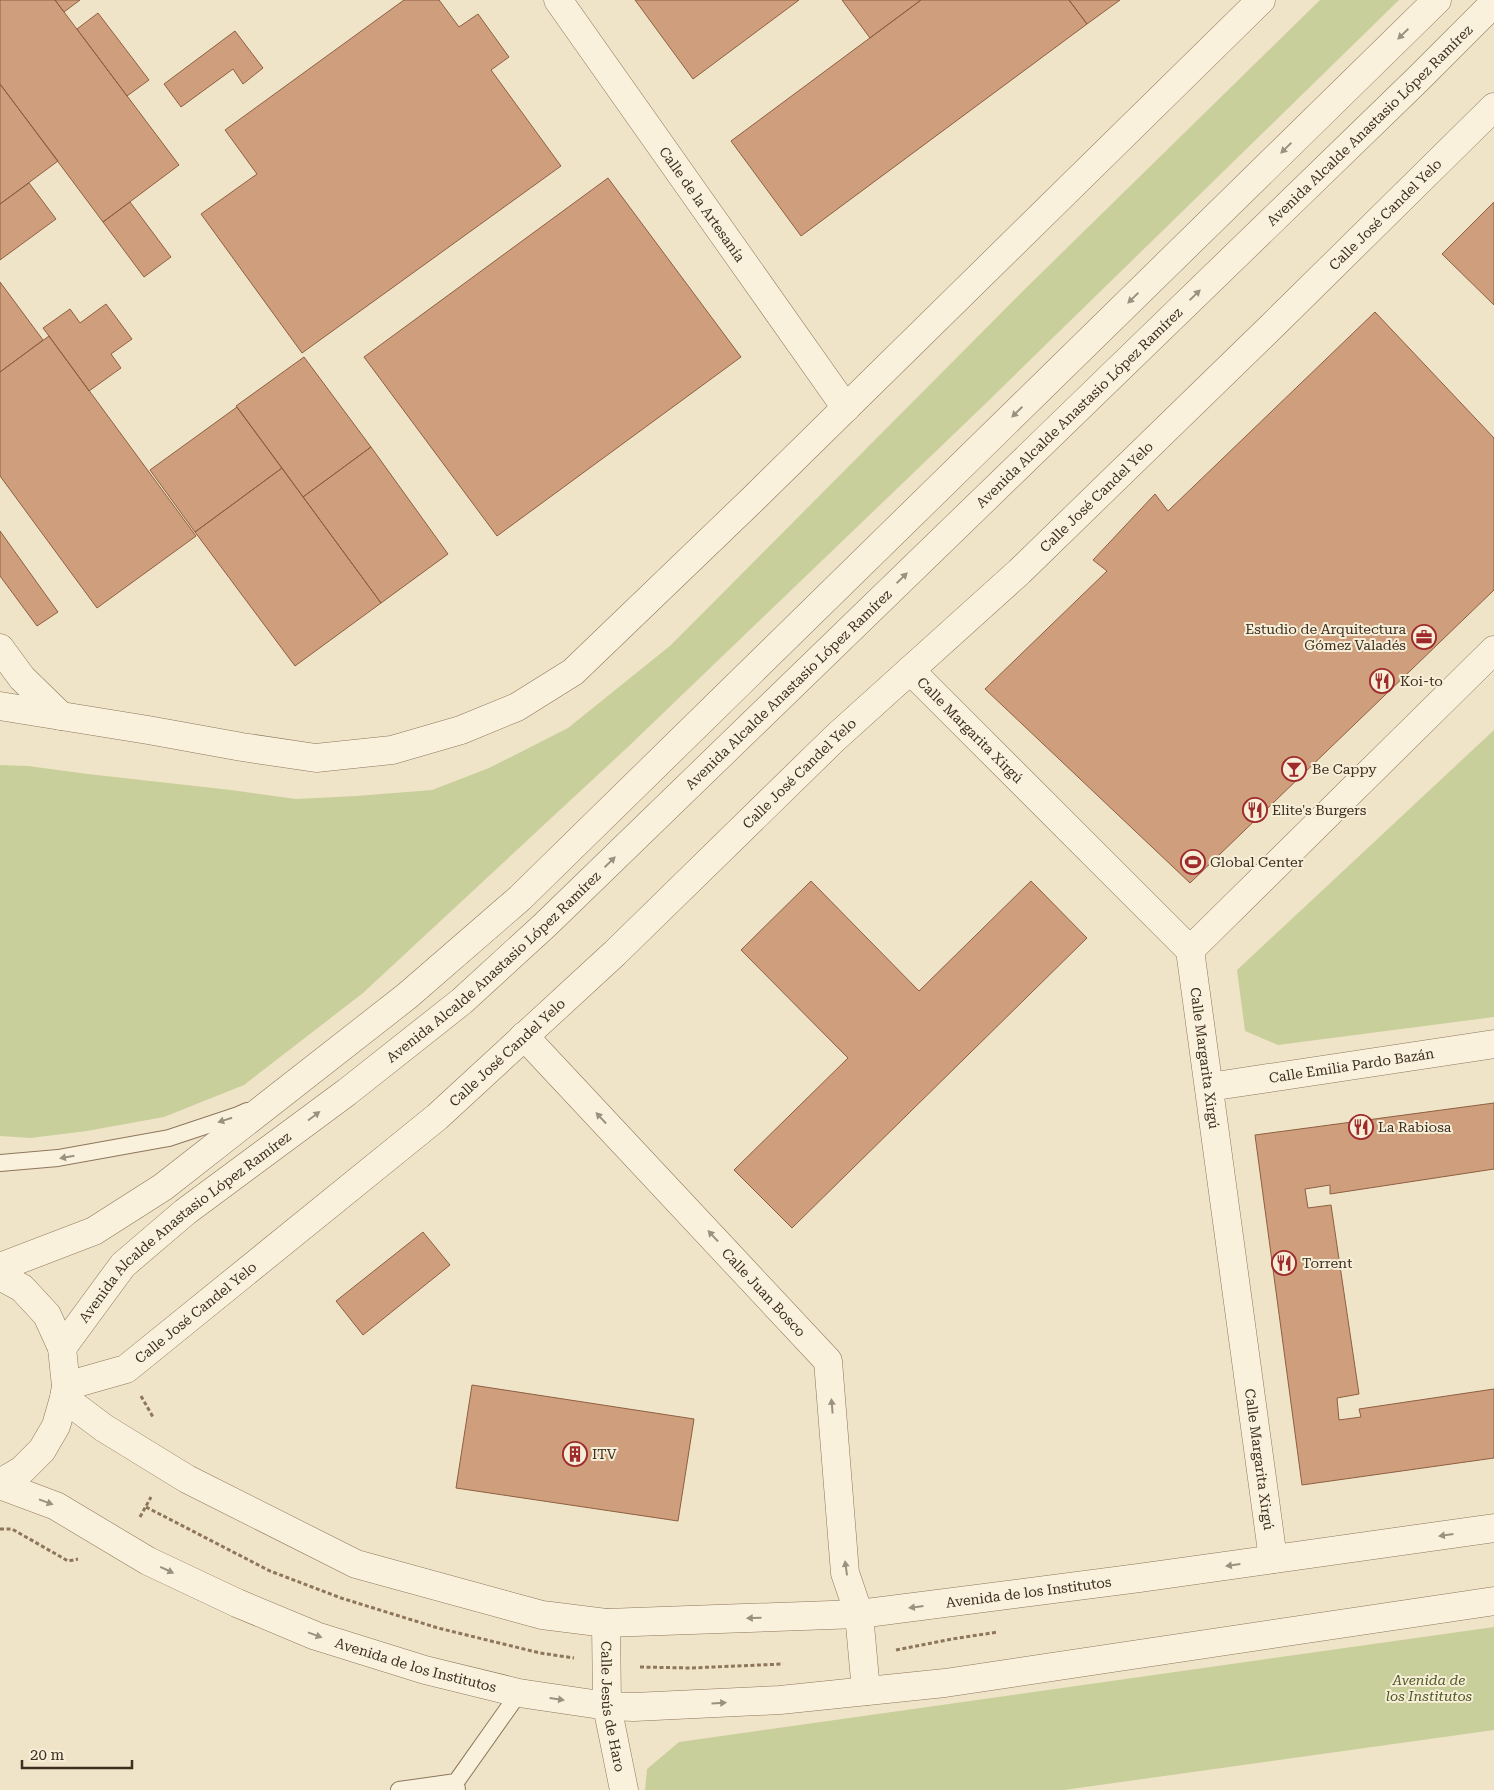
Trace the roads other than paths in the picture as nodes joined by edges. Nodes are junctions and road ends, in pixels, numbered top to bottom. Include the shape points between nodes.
1 (558, 0) edge
2 (1262, 0) edge
3 (1437, 0) edge
4 (1494, 3) edge
5 (1494, 107) edge
6 (846, 408) junction
7 (0, 648) edge
8 (1493, 652) edge
9 (910, 670) junction
10 (0, 706) edge
11 (61, 716) junction
12 (1190, 950) junction
13 (524, 1036) junction
14 (1494, 1044) edge
15 (1209, 1087) junction
16 (285, 1092) junction
17 (0, 1163) edge
18 (0, 1267) edge
19 (0, 1276) edge
20 (62, 1348) junction
21 (65, 1392) junction
22 (0, 1484) edge
23 (1494, 1528) edge
24 (1273, 1559) junction
25 (1494, 1601) edge
26 (859, 1614) junction
27 (606, 1623) junction
28 (866, 1691) junction
29 (519, 1693) junction
30 (607, 1706) junction
31 (456, 1786) edge
32 (399, 1790) edge
33 (624, 1790) edge

1 - 6 street, Calle de la Artesanía
2 - 6 street
3 -> 16 street via 520,898 407,996
20 -> 4 street, Avenida Alcalde Anastasio López Ramírez via 123,1265 185,1212 347,1092 462,1000 545,925
5 - 9 street, Calle José Candel Yelo via 1018,572
6 - 11 street via 573,672 517,707 461,730 392,750 316,758
7 - 11 street via 22,678
8 - 12 street
9 - 12 street, Calle Margarita Xirgú
9 - 13 street, Calle José Candel Yelo
10 - 11 street
12 - 15 street, Calle Margarita Xirgú
13 - 21 street, Calle José Candel Yelo via 437,1117 126,1368
26 -> 13 street, Calle Juan Bosco via 845,1573 828,1361
14 - 15 street, Calle Emilia Pardo Bazán
15 - 24 street, Calle Margarita Xirgú
16 -> 17 lane via 238,1116 169,1138 58,1158
16 - 18 street via 163,1187 94,1231
19 - 20 street via 22,1288 47,1315
20 - 21 street
21 - 22 street via 56,1426 42,1450 22,1470
21 - 27 street, Avenida de los Institutos via 104,1428 187,1479 356,1564 542,1615
22 -> 29 street, Avenida de los Institutos via 56,1506 148,1561 307,1632 425,1670
23 -> 24 street, Avenida de los Institutos
24 -> 26 street, Avenida de los Institutos
25 - 28 street, Avenida de los Institutos via 955,1681
26 -> 27 street, Avenida de los Institutos
26 - 28 street
27 - 30 street, Calle Jesús de Haro
30 -> 28 street, Avenida de los Institutos via 780,1700
29 -> 30 street, Avenida de los Institutos
29 - 31 lane
30 - 33 street, Calle Jesús de Haro
31 - 32 lane

